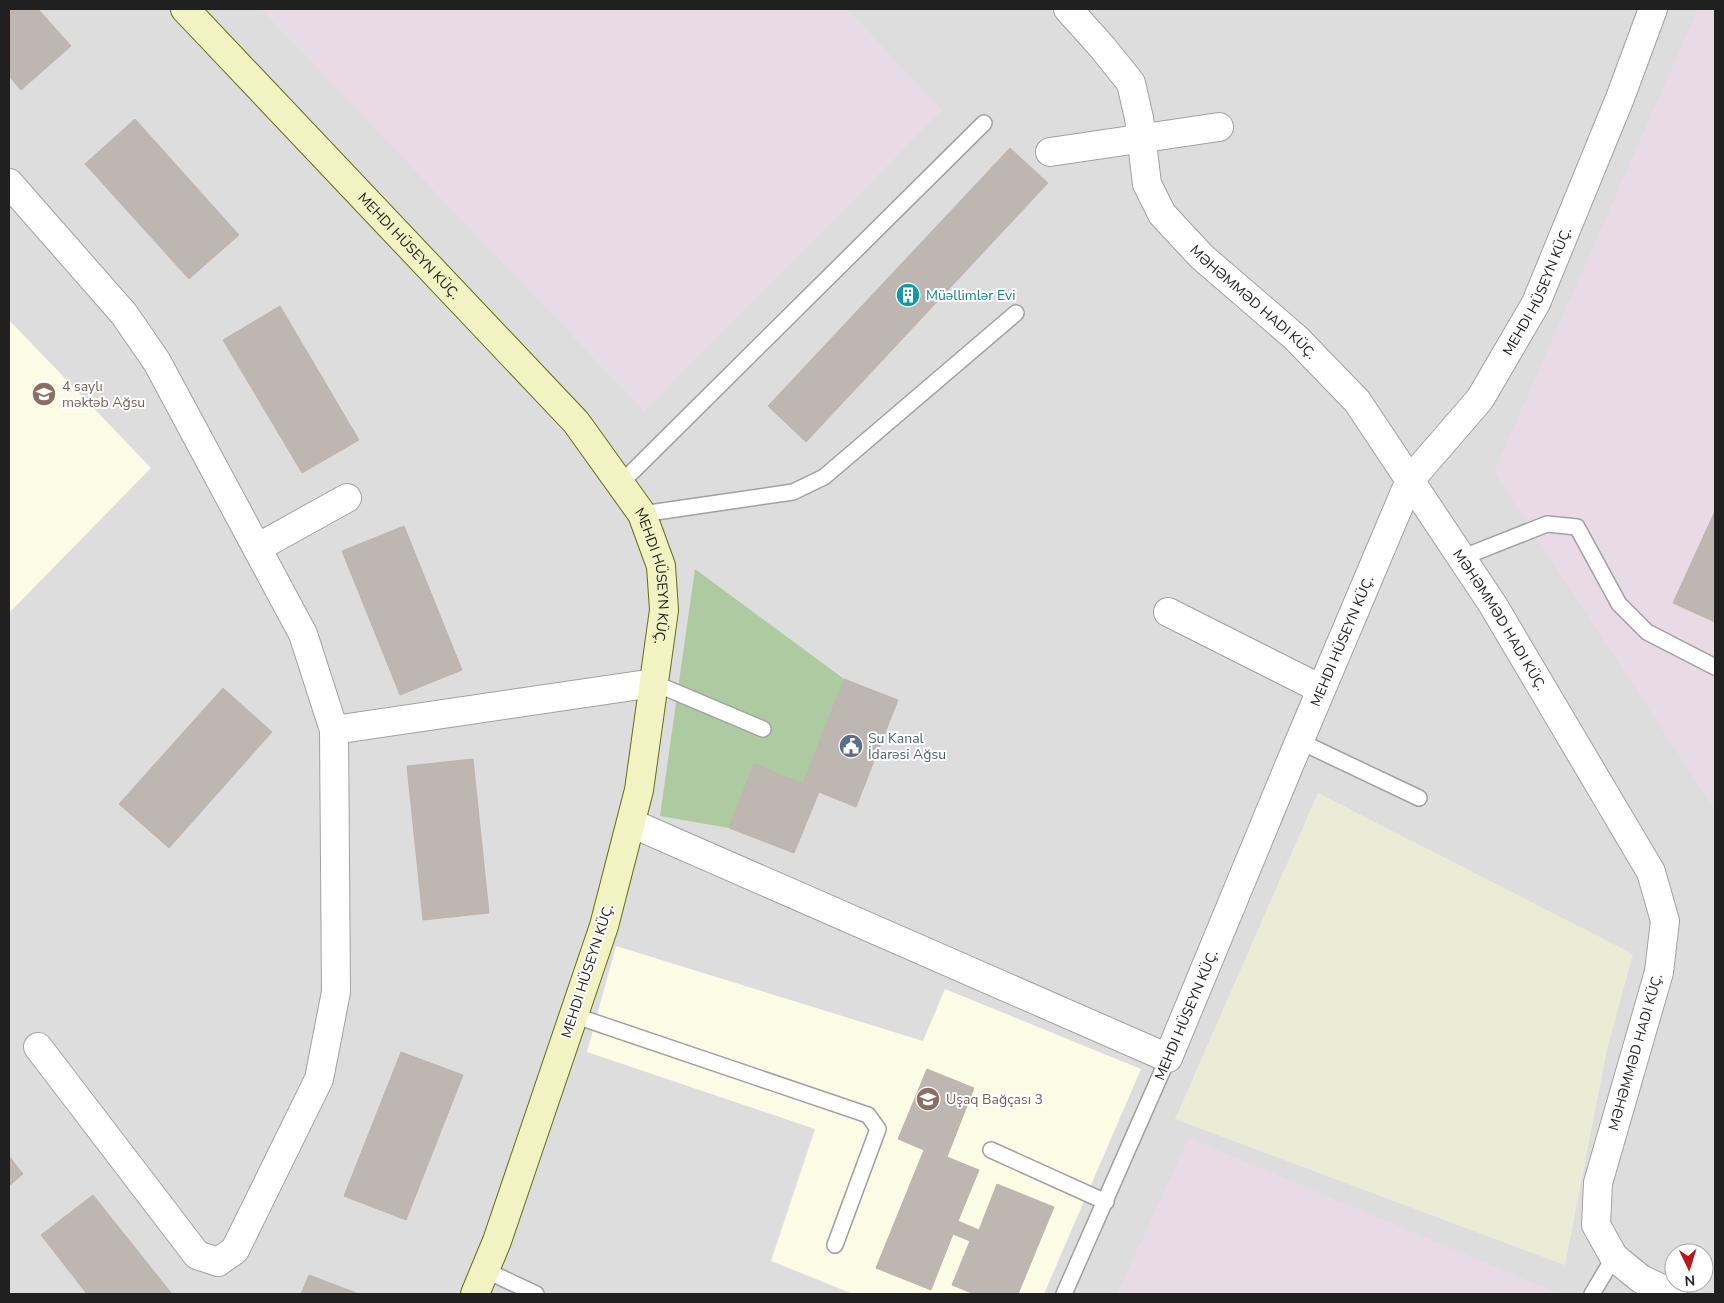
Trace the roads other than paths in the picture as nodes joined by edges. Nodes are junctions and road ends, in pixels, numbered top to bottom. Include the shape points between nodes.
1 (185, 9) edge
2 (1068, 9) edge
3 (1654, 9) edge
4 (984, 123) dead end
5 (1220, 128) dead end
6 (1141, 138) junction
7 (1050, 152) dead end
8 (9, 183) edge
9 (1016, 313) dead end
10 (1410, 480) junction
11 (620, 484) junction
12 (347, 498) dead end
13 (642, 514) junction
14 (257, 548) junction
15 (1462, 558) junction
16 (1168, 612) dead end
17 (1715, 667) edge
18 (654, 683) junction
19 (1321, 689) junction
20 (762, 729) dead end
21 (334, 730) junction
22 (1299, 741) junction
23 (1419, 798) dead end
24 (631, 823) junction
25 (573, 1015) junction
26 (38, 1047) dead end
27 (1168, 1058) junction
28 (991, 1150) dead end
29 (1106, 1202) junction
30 (835, 1245) dead end
31 (1614, 1257) junction
32 (486, 1270) junction
33 (475, 1294) edge
34 (536, 1294) edge
35 (1064, 1294) edge
36 (1592, 1294) edge
37 (1673, 1294) edge

1 - 11 street, MEHDI HÜSEYN KÜÇ. via 576,422
2 - 6 street, MƏHƏMMƏD HADI KÜÇ. via 1131,83
3 - 10 street, MEHDI HÜSEYN KÜÇ. via 1536,303 1480,400
4 - 11 lane
5 - 6 street
6 - 7 street
6 - 10 street, MƏHƏMMƏD HADI KÜÇ. via 1147,184 1162,214 1202,257 1296,338 1357,401
8 - 14 street via 124,314 146,346
9 - 13 lane via 824,477 793,492
10 - 15 street, MƏHƏMMƏD HADI KÜÇ.
10 - 19 street, MEHDI HÜSEYN KÜÇ.
11 - 13 street, MEHDI HÜSEYN KÜÇ.
12 - 14 street
13 - 18 street, MEHDI HÜSEYN KÜÇ. via 661,566 664,610
14 - 21 street via 303,634
15 - 17 lane via 1547,524 1577,527 1618,604 1648,632
15 - 31 street, MƏHƏMMƏD HADI KÜÇ. via 1651,872 1665,921 1659,972 1598,1183 1596,1225
16 - 19 street
18 - 20 lane
18 - 21 street
18 - 24 street, MEHDI HÜSEYN KÜÇ. via 640,790
19 - 22 street, MEHDI HÜSEYN KÜÇ.
21 - 26 street via 336,992 319,1079 235,1250 218,1262 197,1255
22 - 23 lane
22 - 27 street, MEHDI HÜSEYN KÜÇ.
24 - 25 street, MEHDI HÜSEYN KÜÇ. via 604,926
24 - 27 street
25 - 30 lane via 868,1115 878,1129
25 - 32 street, MEHDI HÜSEYN KÜÇ.
27 - 29 lane, MEHDI HÜSEYN KÜÇ.
28 - 29 lane
29 - 35 lane, MEHDI HÜSEYN KÜÇ.
31 - 36 lane
31 - 37 street, MƏHƏMMƏD HADI KÜÇ. via 1641,1279
32 - 33 street, MEHDI HÜSEYN KÜÇ.
32 - 34 lane

